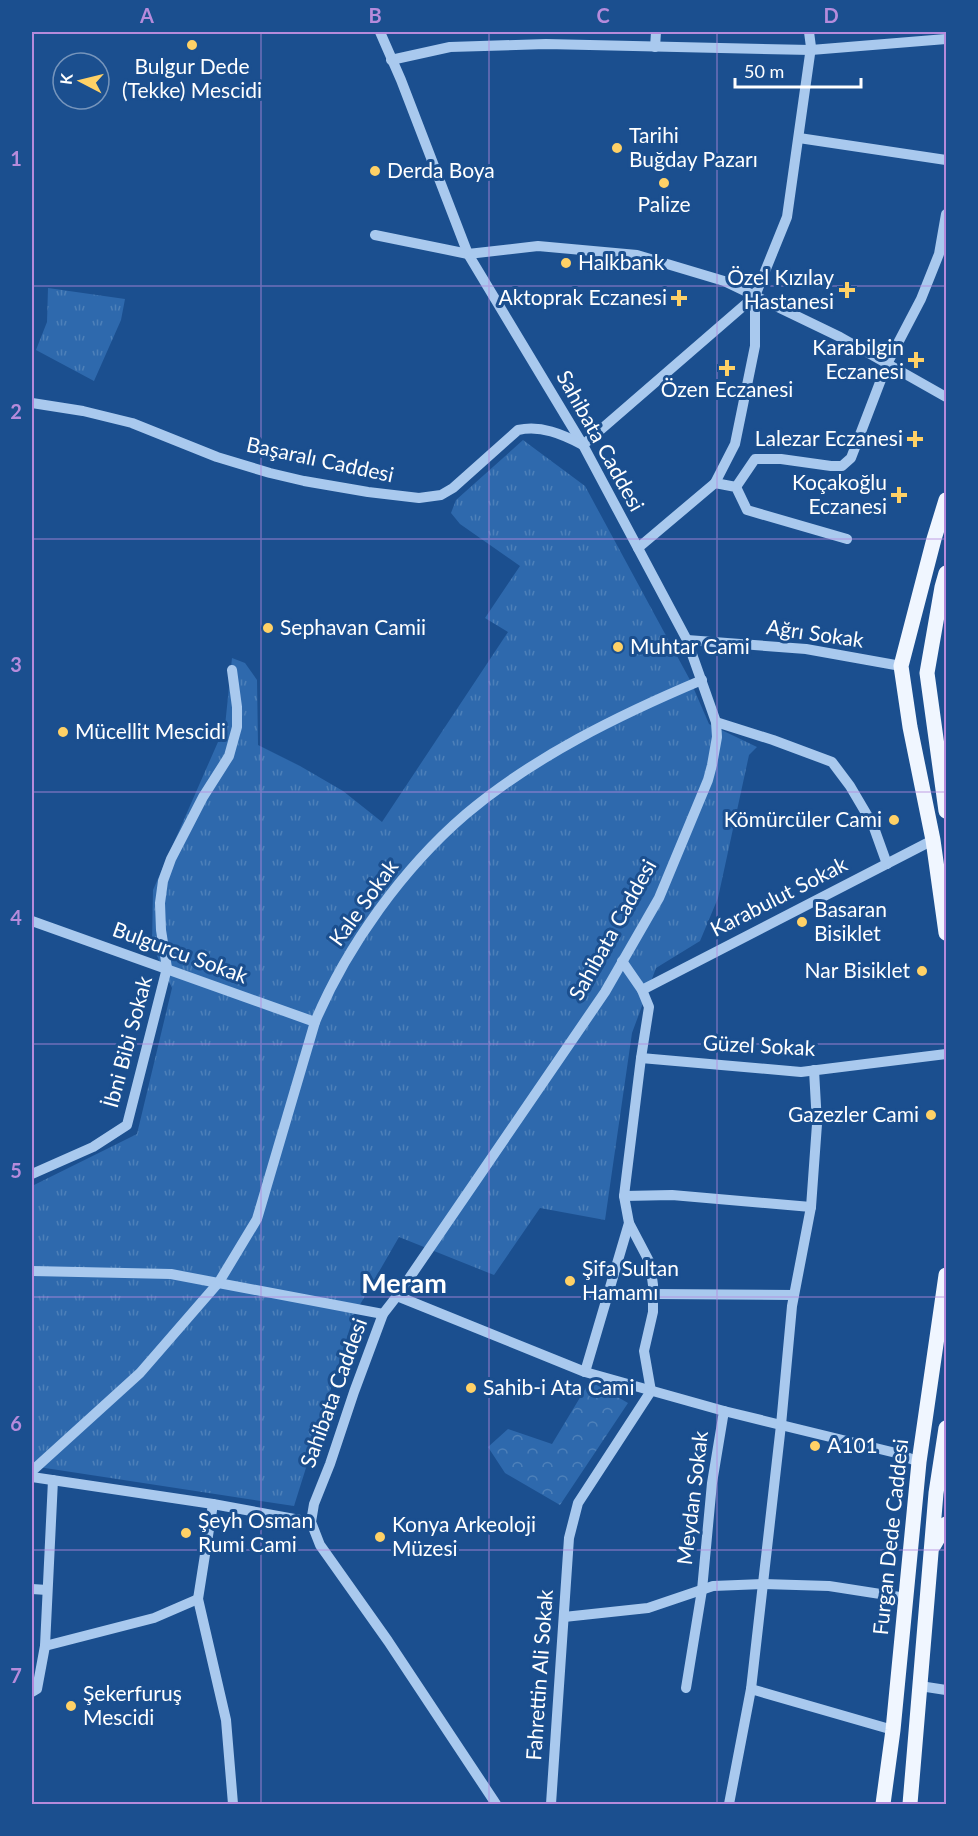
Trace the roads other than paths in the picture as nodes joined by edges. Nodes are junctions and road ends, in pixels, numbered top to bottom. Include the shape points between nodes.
1 (380, 32) edge
2 (656, 32) edge
3 (809, 32) edge
4 (946, 39) edge
5 (656, 46) junction
6 (811, 50) junction
7 (391, 60) junction
8 (799, 138) junction
9 (946, 160) edge
10 (946, 214) edge
11 (375, 235) dead end
12 (468, 254) junction
13 (755, 296) junction
14 (887, 364) junction
15 (946, 397) edge
16 (32, 403) edge
17 (583, 445) junction
18 (715, 483) junction
19 (736, 487) junction
20 (946, 500) edge
21 (847, 539) dead end
22 (638, 548) junction
23 (946, 573) edge
24 (687, 640) junction
25 (901, 666) junction
26 (232, 670) dead end
27 (702, 681) junction
28 (716, 722) junction
29 (946, 803) edge
30 (933, 840) junction
31 (887, 864) junction
32 (32, 921) edge
33 (946, 933) edge
34 (622, 961) junction
35 (167, 968) junction
36 (642, 990) junction
37 (315, 1022) junction
38 (946, 1054) edge
39 (640, 1058) junction
40 (814, 1070) junction
41 (32, 1174) edge
42 (624, 1196) junction
43 (811, 1207) junction
44 (629, 1223) junction
45 (32, 1271) edge
46 (946, 1275) edge
47 (219, 1282) junction
48 (653, 1294) junction
49 (794, 1295) junction
50 (397, 1296) junction
51 (383, 1314) junction
52 (585, 1372) junction
53 (651, 1391) junction
54 (724, 1411) junction
55 (781, 1425) junction
56 (946, 1428) edge
57 (944, 1455) edge
58 (920, 1462) junction
59 (32, 1471) edge
60 (32, 1477) edge
61 (943, 1477) edge
62 (52, 1480) junction
63 (213, 1504) junction
64 (311, 1522) junction
65 (946, 1524) edge
66 (931, 1550) junction
67 (763, 1584) junction
68 (32, 1589) edge
69 (48, 1590) junction
70 (702, 1590) junction
71 (906, 1598) junction
72 (198, 1599) junction
73 (564, 1617) junction
74 (45, 1646) junction
75 (920, 1686) junction
76 (686, 1688) dead end
77 (751, 1689) junction
78 (946, 1690) edge
79 (32, 1692) edge
80 (893, 1730) junction
81 (233, 1804) edge
82 (496, 1804) edge
83 (551, 1804) edge
84 (729, 1804) edge
85 (882, 1804) edge
86 (910, 1804) edge

1 - 7 street, Sahibata Caddesi
2 - 5 street
3 - 6 street
4 - 6 street
5 - 6 street
5 - 7 street via 450,47
6 - 8 street
7 - 12 street, Sahibata Caddesi
8 - 9 street
8 - 13 street via 788,217
10 - 14 street via 939,254
11 - 12 street
12 - 13 street via 538,246 637,255 724,281
12 - 17 street, Sahibata Caddesi
13 - 14 street
13 - 17 street
13 - 18 street via 755,346 735,444
14 - 15 street
14 - 19 street via 851,458 842,466 754,459
16 - 17 street, Başaralı Caddesi via 132,423 217,457 270,473 418,498 441,495 453,488 518,430 541,429
17 - 22 street, Sahibata Caddesi
18 - 19 street
18 - 22 street
19 - 21 street via 747,510
20 - 25 main road
22 - 24 street, Sahibata Caddesi
23 - 29 main road via 927,673
24 - 25 street, Ağrı Sokak via 806,650
24 - 27 street, Sahibata Caddesi
25 - 30 main road
26 - 35 street via 237,727 229,756 203,797 163,881 161,930
27 - 28 street, Sahibata Caddesi
27 - 37 street, Kale Sokak via 641,706 578,740 509,782 465,815 394,890 328,992
28 - 31 street via 832,762 873,825
28 - 34 street, Sahibata Caddesi via 708,780 659,898
30 - 31 street, Karabulut Sokak
30 - 33 main road
31 - 36 street, Karabulut Sokak
32 - 35 street, Bulgurcu Sokak
34 - 36 street
34 - 50 street, Sahibata Caddesi
35 - 37 street, Bulgurcu Sokak
35 - 41 street, İbni Bibi Sokak via 127,1125 93,1147
36 - 39 street via 649,1008
37 - 47 street, Kale Sokak via 257,1220
38 - 40 street, Güzel Sokak
39 - 40 street, Güzel Sokak
39 - 42 street
40 - 43 street via 817,1124
42 - 43 street via 672,1195
42 - 44 street
43 - 49 street
44 - 48 street via 650,1263
44 - 52 street
45 - 47 street via 171,1274
46 - 58 main road, Furgan Dede Caddesi
47 - 51 street
47 - 59 street, Kale Sokak via 140,1373
48 - 49 street
48 - 53 street via 644,1350
49 - 55 street
50 - 51 street, Sahibata Caddesi
50 - 52 street
51 - 64 street, Sahibata Caddesi via 314,1504
52 - 53 street
53 - 54 street
53 - 73 street, Fahrettin Ali Sokak via 578,1503 569,1538
54 - 55 street
54 - 70 street, Meydan Sokak via 711,1483
55 - 58 street
55 - 67 street
56 - 57 main road, Furgan Dede Caddesi
57 - 58 main road
57 - 61 main road, Furgan Dede Caddesi
58 - 61 main road
58 - 71 main road, Furgan Dede Caddesi
60 - 62 street
61 - 66 main road, Furgan Dede Caddesi
62 - 63 street
62 - 69 street
63 - 64 street
63 - 72 street
64 - 82 street via 320,1545
65 - 66 main road
66 - 75 main road, Furgan Dede Caddesi
67 - 70 street
67 - 71 street via 829,1586
67 - 77 street
68 - 69 street
69 - 74 street
70 - 73 street via 648,1608
70 - 76 street, Meydan Sokak
71 - 80 main road, Furgan Dede Caddesi
72 - 74 street via 154,1618
72 - 81 street via 226,1720
73 - 83 street, Fahrettin Ali Sokak
74 - 79 street via 37,1689
75 - 78 street
75 - 86 main road, Furgan Dede Caddesi
77 - 80 street
77 - 84 street
80 - 85 main road, Furgan Dede Caddesi

